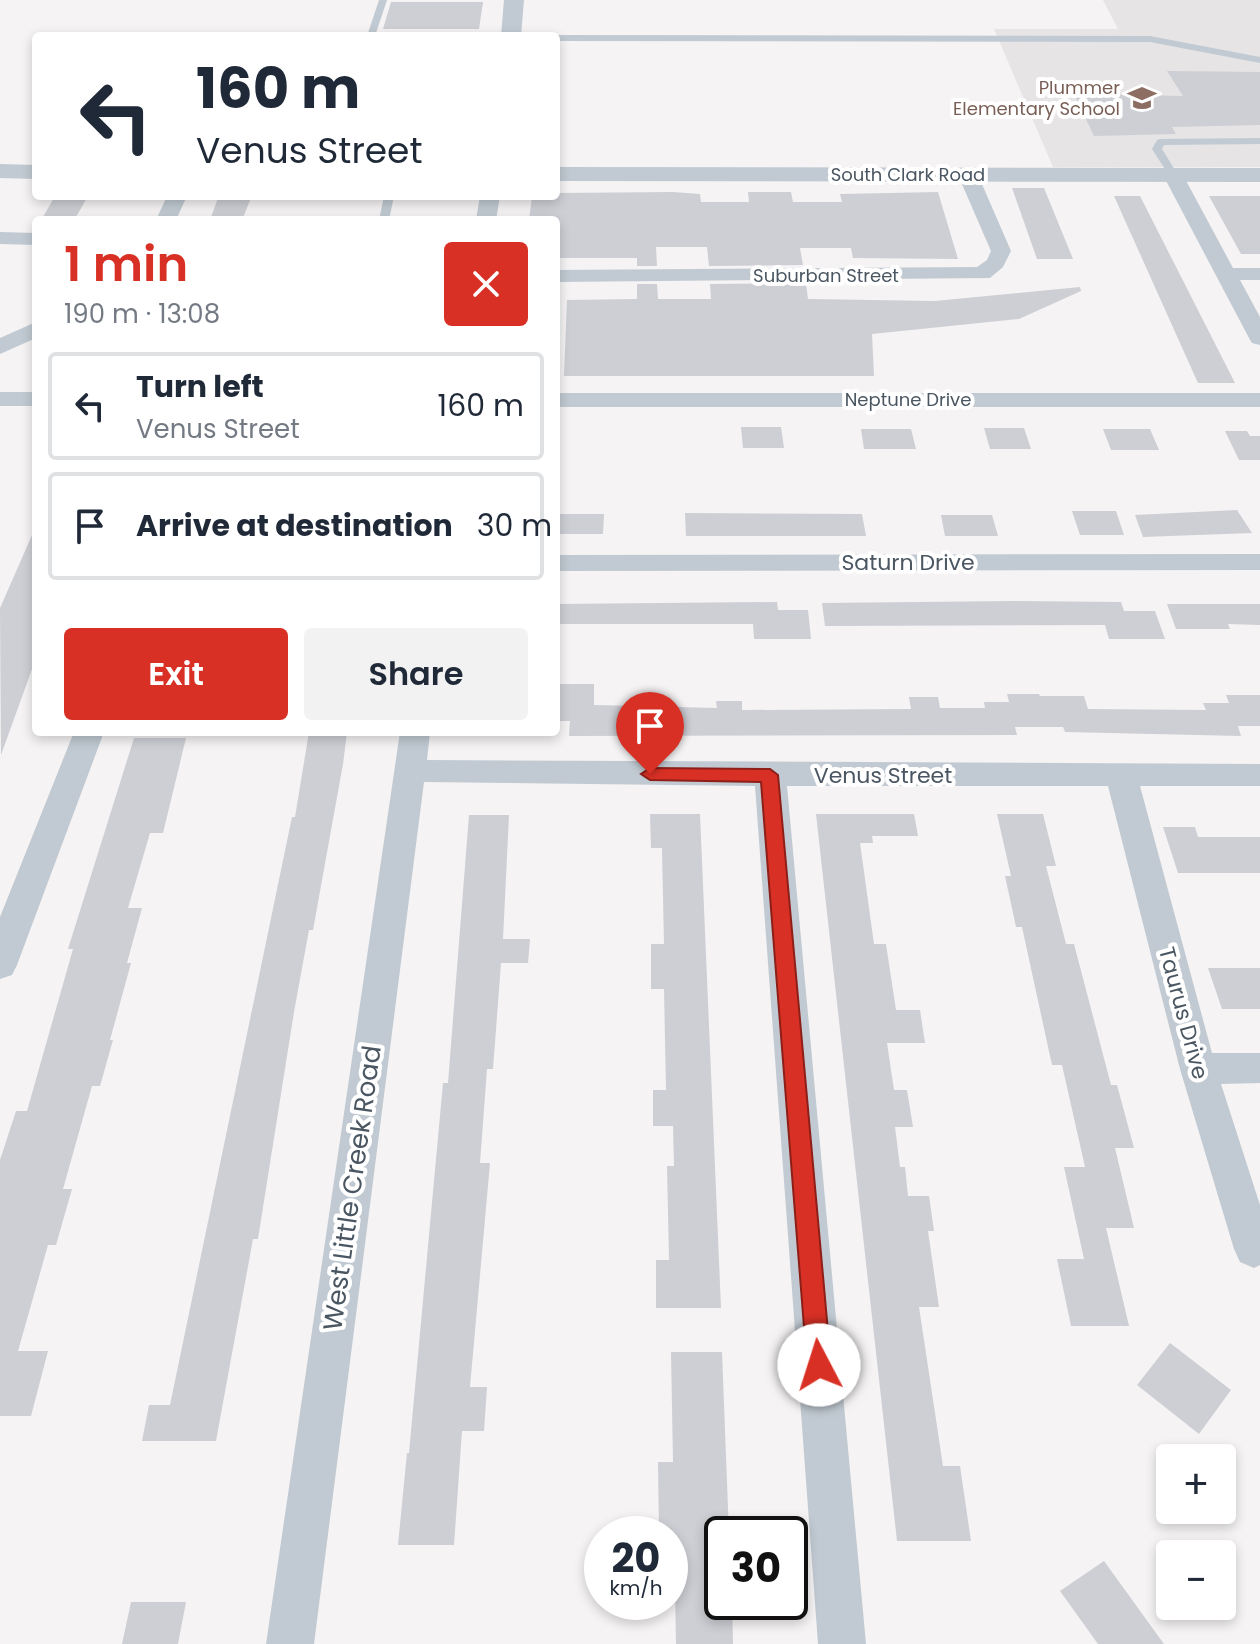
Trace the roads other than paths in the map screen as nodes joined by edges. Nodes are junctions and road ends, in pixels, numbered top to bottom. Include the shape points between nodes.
1 (383, 0) edge
2 (514, 0) edge
3 (372, 32) edge
4 (511, 32) edge
5 (560, 38) edge
6 (1260, 60) edge
7 (1260, 141) edge
8 (0, 161) edge
9 (32, 161) edge
10 (0, 171) edge
11 (32, 172) edge
12 (560, 174) edge
13 (968, 175) junction
14 (1173, 175) junction
15 (1260, 175) edge
16 (0, 238) edge
17 (32, 239) edge
18 (1226, 274) junction
19 (1260, 274) edge
20 (560, 276) edge
21 (32, 331) edge
22 (1260, 338) edge
23 (0, 347) edge
24 (0, 399) edge
25 (32, 399) edge
26 (560, 400) edge
27 (1260, 400) edge
28 (1260, 562) edge
29 (560, 563) edge
30 (88, 736) edge
31 (414, 736) edge
32 (410, 771) junction
33 (770, 775) junction
34 (1121, 775) junction
35 (1260, 775) edge
36 (11, 900) edge
37 (0, 965) edge
38 (1260, 1068) edge
39 (1198, 1069) junction
40 (1254, 1249) dead end
41 (290, 1644) edge
42 (842, 1644) edge

1 - 3 lane
2 - 4 street
5 - 6 lane via 1150,39
7 - 14 lane via 1160,142 1157,149
8 - 9 street
10 - 11 street
12 - 13 street, South Clark Road
13 - 14 street, South Clark Road
13 - 20 street, Suburban Street via 1001,251 996,263 982,273
14 - 15 street, South Clark Road
14 - 18 street
16 - 17 street
18 - 19 street
18 - 22 street
21 - 23 street
24 - 25 street
26 - 27 street, Neptune Drive
28 - 29 street, Saturn Drive
30 - 36 street via 66,798
31 - 32 street, West Little Creek Road
32 - 33 street, Venus Street
32 - 41 street, West Little Creek Road
33 - 34 street, Venus Street
33 - 42 street
34 - 35 street, Venus Street
34 - 39 street, Taurus Drive
36 - 37 street
38 - 39 street
39 - 40 street, Taurus Drive

